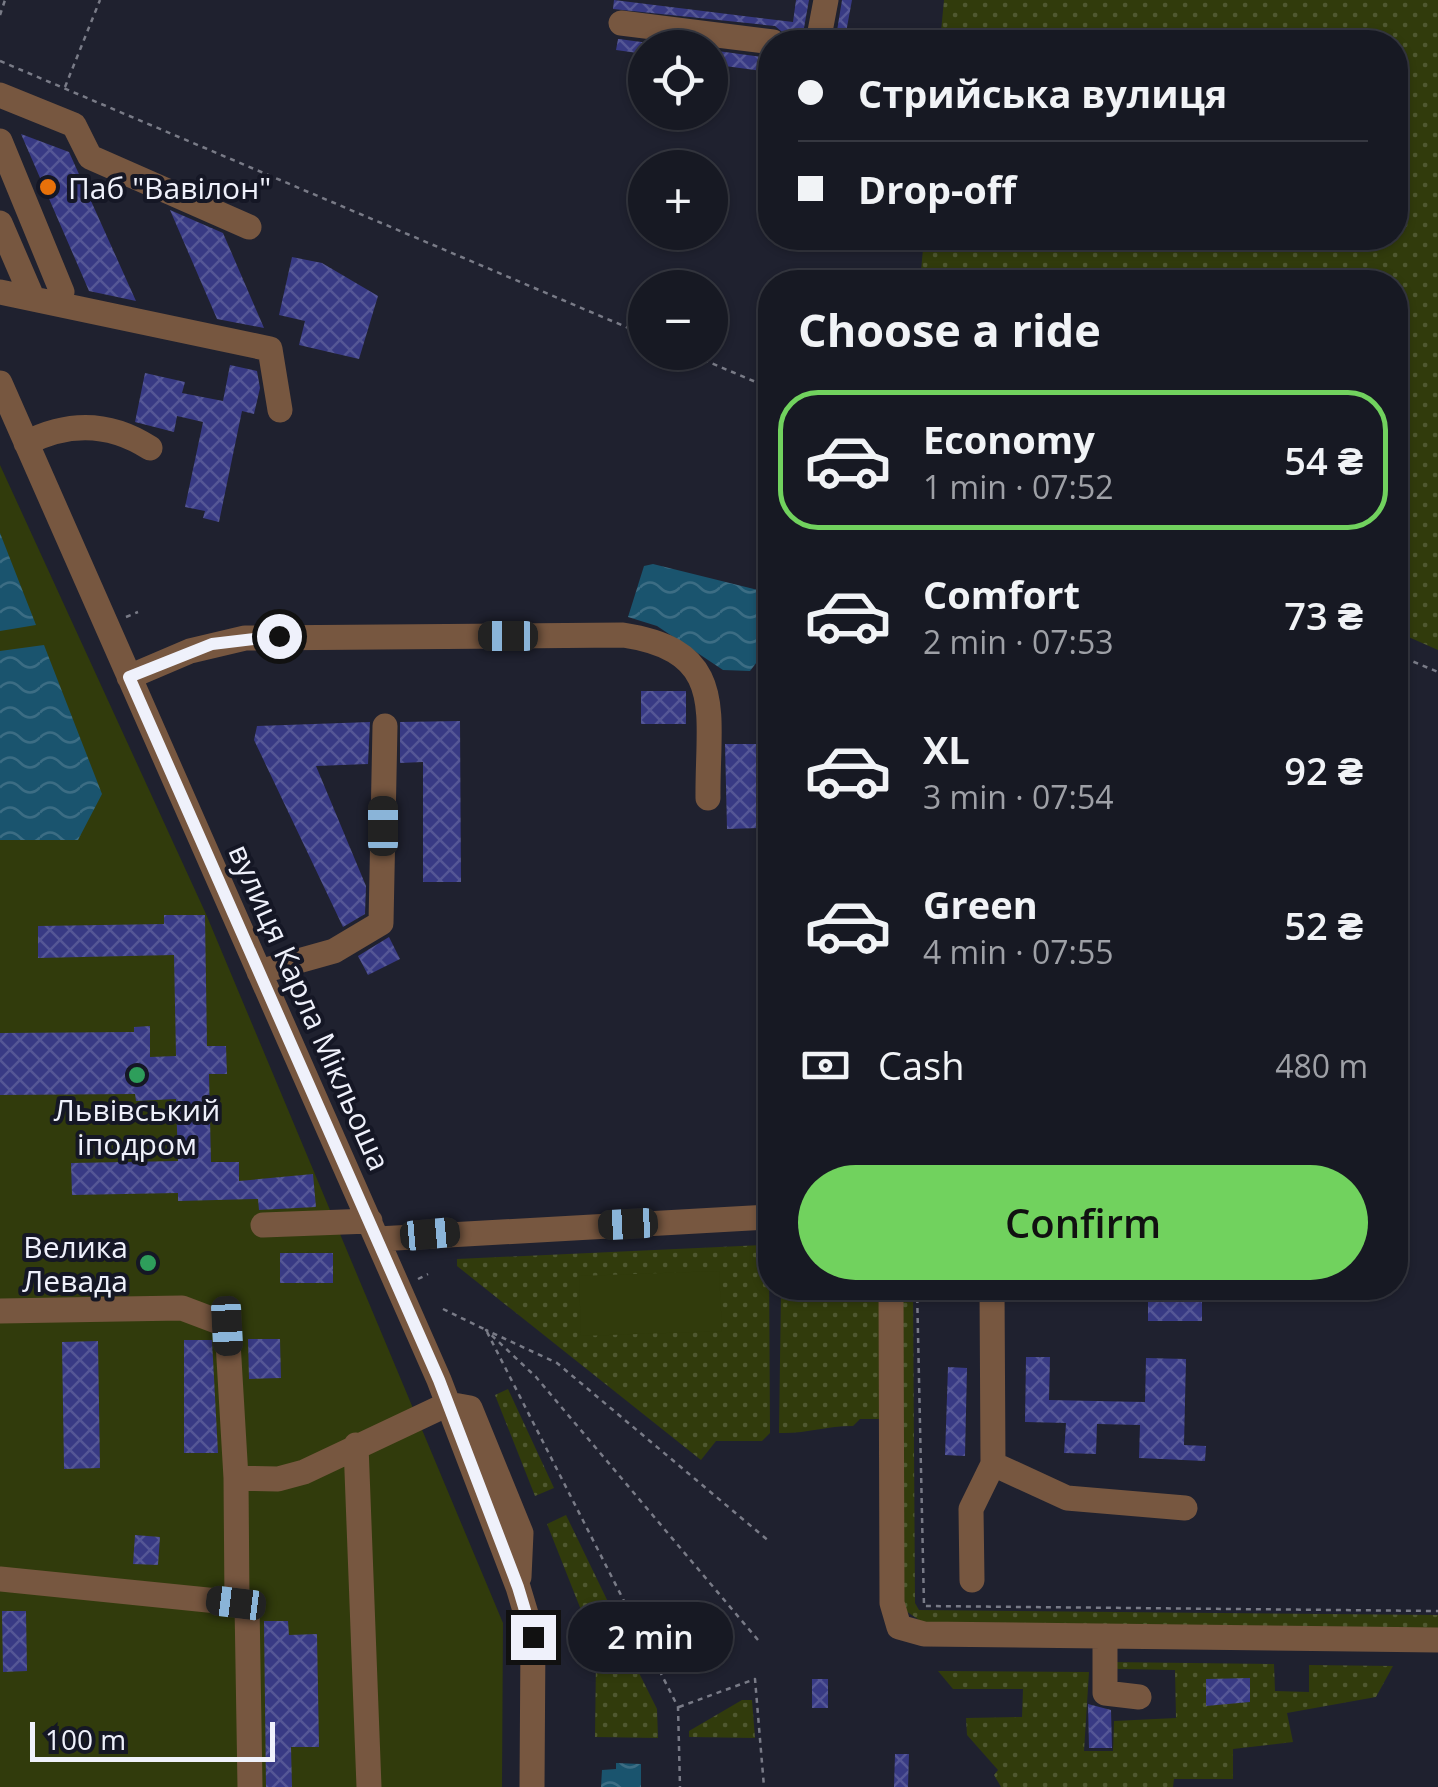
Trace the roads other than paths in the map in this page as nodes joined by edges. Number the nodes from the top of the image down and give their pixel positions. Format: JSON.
{"nodes":[{"id":1,"x":826,"y":0,"type":"edge"},
{"id":2,"x":621,"y":23,"type":"dead end"},
{"id":3,"x":820,"y":30,"type":"edge"},
{"id":4,"x":758,"y":40,"type":"edge"},
{"id":5,"x":0,"y":94,"type":"edge"},
{"id":6,"x":0,"y":141,"type":"edge"},
{"id":7,"x":0,"y":223,"type":"edge"},
{"id":8,"x":249,"y":227,"type":"dead end"},
{"id":9,"x":0,"y":292,"type":"edge"},
{"id":10,"x":62,"y":292,"type":"dead end"},
{"id":11,"x":32,"y":297,"type":"junction"},
{"id":12,"x":0,"y":383,"type":"edge"},
{"id":13,"x":280,"y":410,"type":"dead end"},
{"id":14,"x":26,"y":443,"type":"junction"},
{"id":15,"x":150,"y":448,"type":"dead end"},
{"id":16,"x":129,"y":677,"type":"junction"},
{"id":17,"x":385,"y":726,"type":"dead end"},
{"id":18,"x":708,"y":798,"type":"dead end"},
{"id":19,"x":259,"y":972,"type":"junction"},
{"id":20,"x":758,"y":1217,"type":"edge"},
{"id":21,"x":263,"y":1225,"type":"dead end"},
{"id":22,"x":374,"y":1230,"type":"junction"},
{"id":23,"x":891,"y":1300,"type":"edge"},
{"id":24,"x":992,"y":1300,"type":"edge"},
{"id":25,"x":0,"y":1311,"type":"edge"},
{"id":26,"x":448,"y":1404,"type":"junction"},
{"id":27,"x":356,"y":1444,"type":"junction"},
{"id":28,"x":993,"y":1464,"type":"junction"},
{"id":29,"x":236,"y":1478,"type":"junction"},
{"id":30,"x":1184,"y":1508,"type":"dead end"},
{"id":31,"x":0,"y":1579,"type":"edge"},
{"id":32,"x":972,"y":1580,"type":"dead end"},
{"id":33,"x":236,"y":1603,"type":"junction"},
{"id":34,"x":1106,"y":1637,"type":"junction"},
{"id":35,"x":1438,"y":1640,"type":"edge"},
{"id":36,"x":1139,"y":1697,"type":"dead end"},
{"id":37,"x":250,"y":1787,"type":"edge"},
{"id":38,"x":369,"y":1787,"type":"edge"},
{"id":39,"x":532,"y":1787,"type":"edge"}],
"edges":[{"from":1,"to":3,"type":"street"},
{"from":2,"to":4,"type":"street"},
{"from":5,"to":8,"type":"street"},
{"from":6,"to":10,"type":"street"},
{"from":7,"to":11,"type":"street"},
{"from":9,"to":11,"type":"street"},
{"from":11,"to":13,"type":"street"},
{"from":12,"to":14,"type":"street","name":"вулиця Карла Мікльоша"},
{"from":14,"to":15,"type":"street"},
{"from":14,"to":16,"type":"street","name":"вулиця Карла Мікльоша"},
{"from":16,"to":18,"type":"street"},
{"from":16,"to":19,"type":"street","name":"вулиця Карла Мікльоша"},
{"from":17,"to":19,"type":"street"},
{"from":19,"to":22,"type":"street","name":"вулиця Карла Мікльоша"},
{"from":20,"to":22,"type":"street"},
{"from":21,"to":22,"type":"street"},
{"from":22,"to":26,"type":"street","name":"вулиця Карла Мікльоша"},
{"from":23,"to":34,"type":"street"},
{"from":24,"to":28,"type":"street"},
{"from":25,"to":29,"type":"street"},
{"from":26,"to":27,"type":"street"},
{"from":26,"to":39,"type":"street","name":"вулиця Карла Мікльоша"},
{"from":27,"to":29,"type":"street"},
{"from":27,"to":38,"type":"street"},
{"from":28,"to":30,"type":"street"},
{"from":28,"to":32,"type":"street"},
{"from":29,"to":33,"type":"street"},
{"from":31,"to":33,"type":"street"},
{"from":33,"to":37,"type":"street"},
{"from":34,"to":35,"type":"street"},
{"from":34,"to":36,"type":"street"}]}
